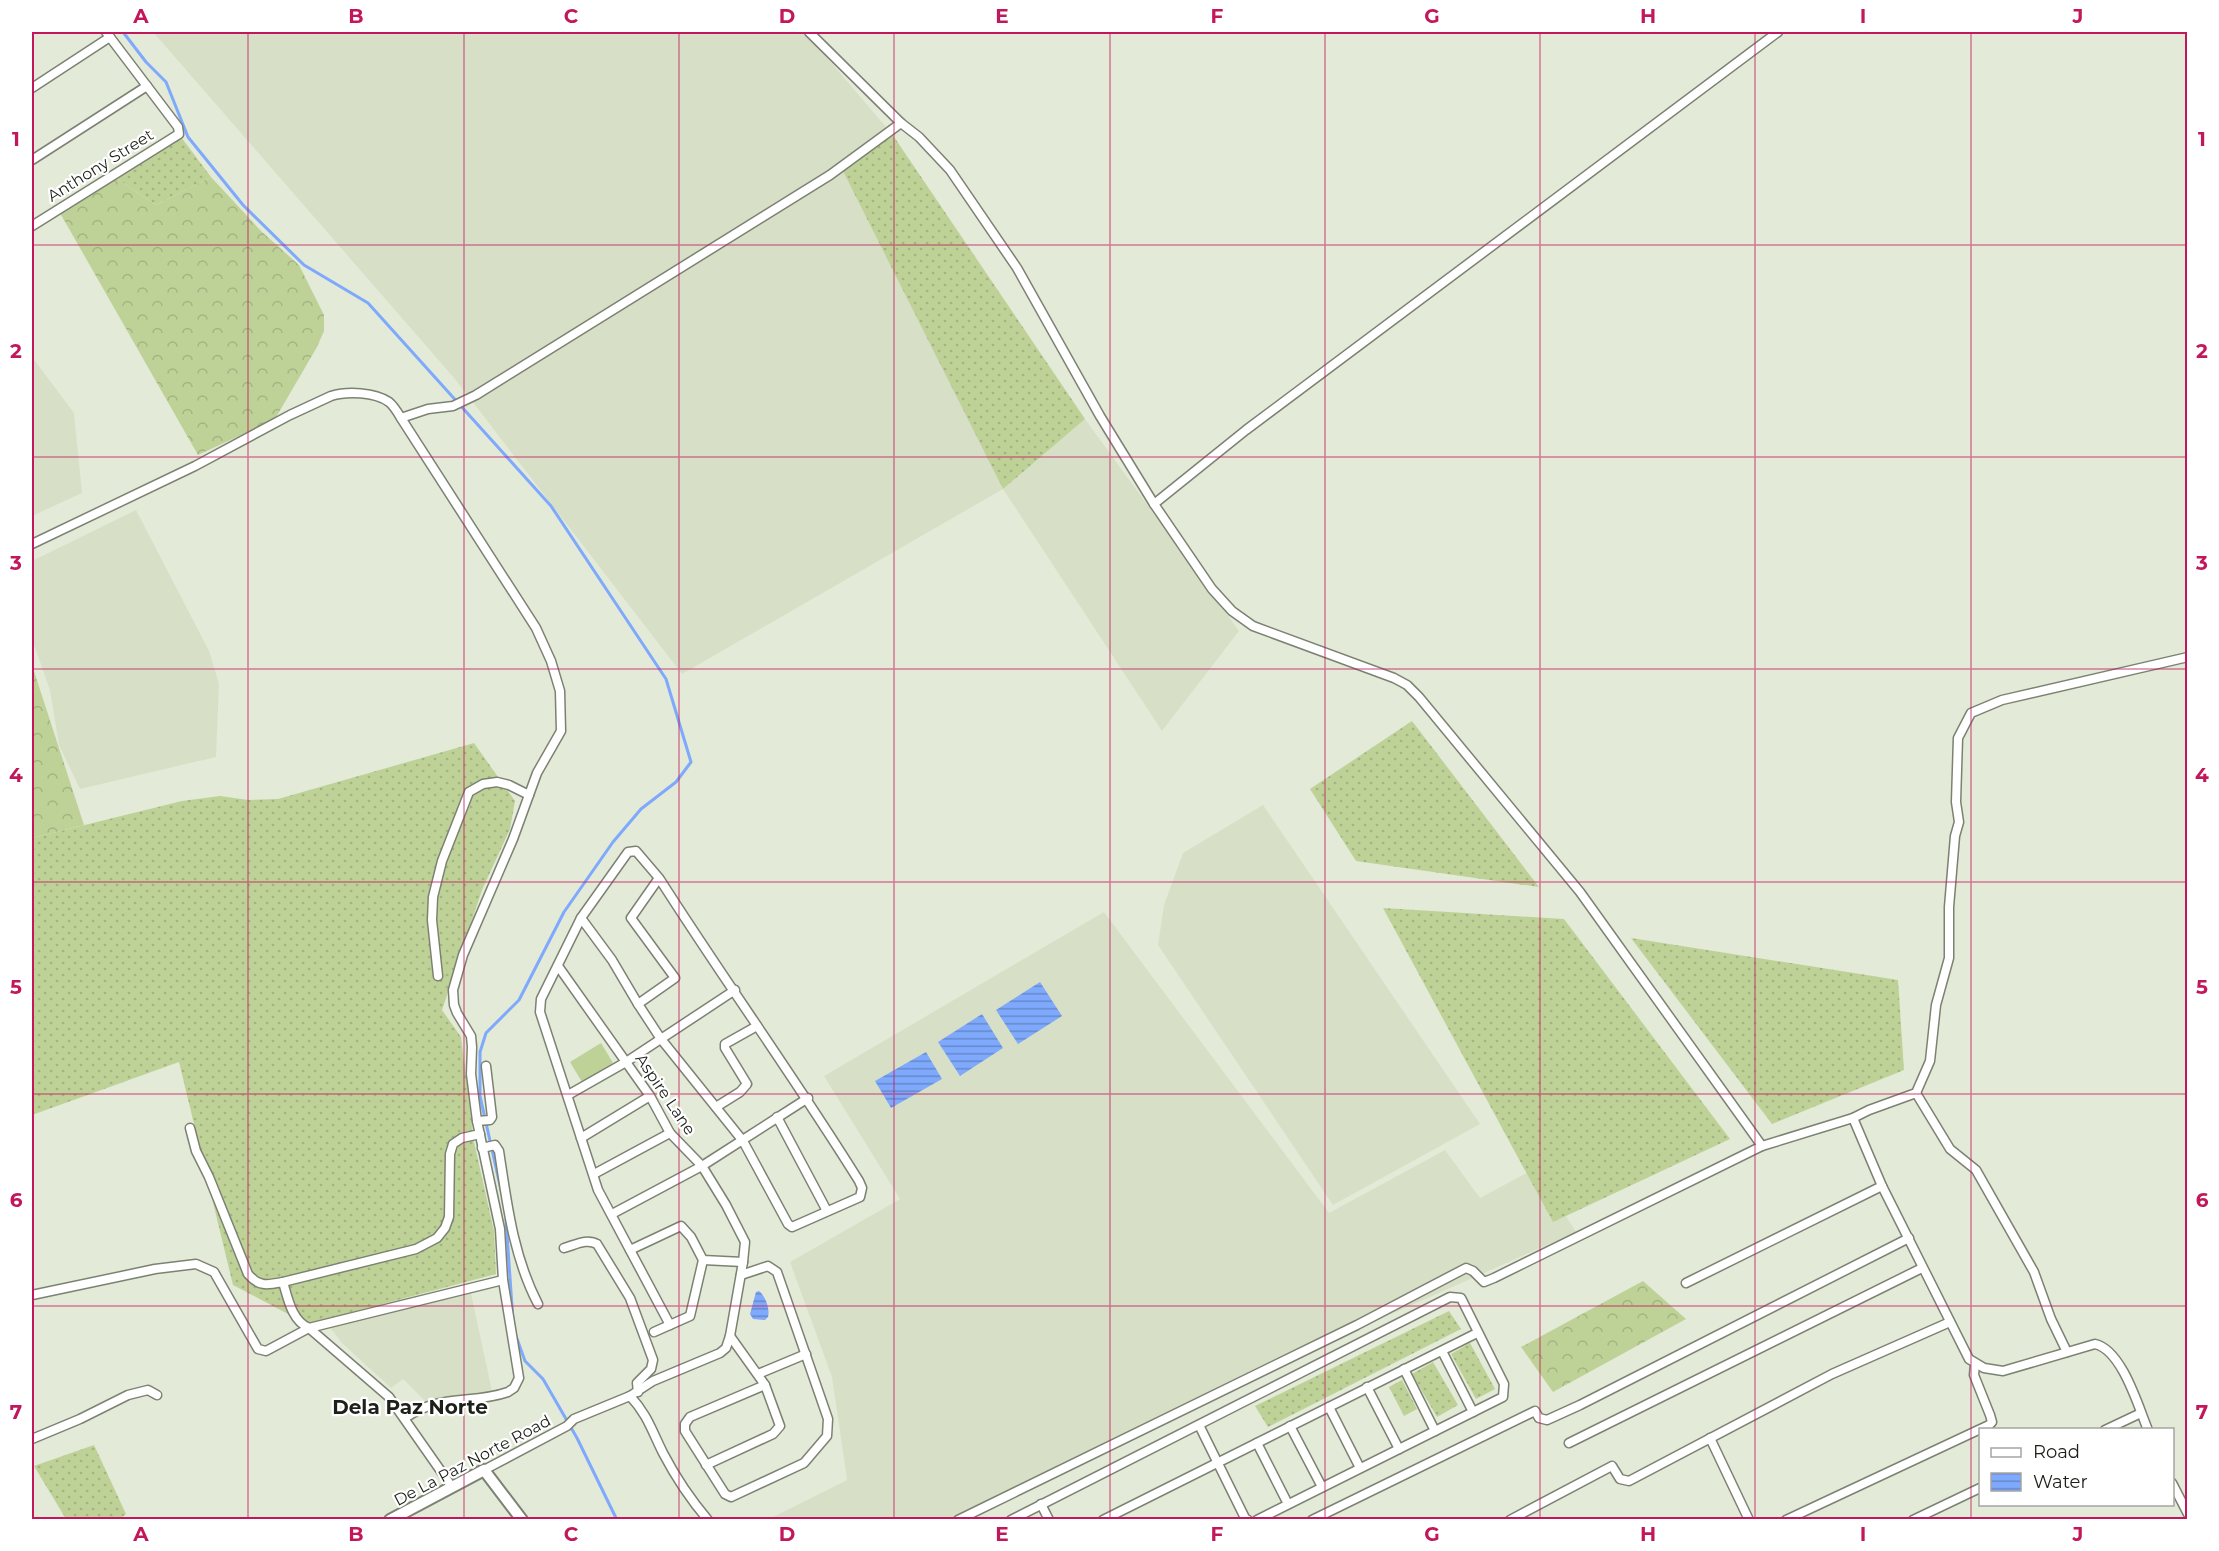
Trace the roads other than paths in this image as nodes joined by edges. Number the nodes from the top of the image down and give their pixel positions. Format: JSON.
{"nodes":[{"id":1,"x":809,"y":32,"type":"edge"},
{"id":2,"x":1778,"y":32,"type":"edge"},
{"id":3,"x":108,"y":34,"type":"edge"},
{"id":4,"x":147,"y":86,"type":"junction"},
{"id":5,"x":32,"y":88,"type":"edge"},
{"id":6,"x":901,"y":123,"type":"junction"},
{"id":7,"x":32,"y":160,"type":"edge"},
{"id":8,"x":32,"y":226,"type":"edge"},
{"id":9,"x":401,"y":418,"type":"junction"},
{"id":10,"x":1154,"y":504,"type":"junction"},
{"id":11,"x":32,"y":544,"type":"edge"},
{"id":12,"x":2187,"y":657,"type":"edge"},
{"id":13,"x":529,"y":795,"type":"junction"},
{"id":14,"x":659,"y":878,"type":"junction"},
{"id":15,"x":581,"y":918,"type":"junction"},
{"id":16,"x":558,"y":966,"type":"junction"},
{"id":17,"x":438,"y":976,"type":"dead end"},
{"id":18,"x":735,"y":990,"type":"junction"},
{"id":19,"x":638,"y":1004,"type":"junction"},
{"id":20,"x":757,"y":1026,"type":"junction"},
{"id":21,"x":661,"y":1039,"type":"junction"},
{"id":22,"x":626,"y":1062,"type":"junction"},
{"id":23,"x":486,"y":1066,"type":"dead end"},
{"id":24,"x":481,"y":1086,"type":"junction"},
{"id":25,"x":1916,"y":1093,"type":"junction"},
{"id":26,"x":568,"y":1095,"type":"junction"},
{"id":27,"x":650,"y":1096,"type":"junction"},
{"id":28,"x":808,"y":1098,"type":"junction"},
{"id":29,"x":717,"y":1107,"type":"junction"},
{"id":30,"x":777,"y":1118,"type":"junction"},
{"id":31,"x":1853,"y":1118,"type":"junction"},
{"id":32,"x":482,"y":1121,"type":"junction"},
{"id":33,"x":190,"y":1128,"type":"dead end"},
{"id":34,"x":670,"y":1133,"type":"junction"},
{"id":35,"x":480,"y":1134,"type":"junction"},
{"id":36,"x":580,"y":1138,"type":"junction"},
{"id":37,"x":743,"y":1141,"type":"junction"},
{"id":38,"x":488,"y":1146,"type":"junction"},
{"id":39,"x":1762,"y":1146,"type":"junction"},
{"id":40,"x":702,"y":1166,"type":"junction"},
{"id":41,"x":594,"y":1174,"type":"junction"},
{"id":42,"x":1882,"y":1186,"type":"junction"},
{"id":43,"x":827,"y":1211,"type":"junction"},
{"id":44,"x":612,"y":1214,"type":"junction"},
{"id":45,"x":1909,"y":1238,"type":"junction"},
{"id":46,"x":564,"y":1248,"type":"dead end"},
{"id":47,"x":630,"y":1250,"type":"junction"},
{"id":48,"x":703,"y":1260,"type":"junction"},
{"id":49,"x":743,"y":1262,"type":"junction"},
{"id":50,"x":1922,"y":1268,"type":"junction"},
{"id":51,"x":741,"y":1275,"type":"junction"},
{"id":52,"x":503,"y":1280,"type":"junction"},
{"id":53,"x":283,"y":1282,"type":"junction"},
{"id":54,"x":1686,"y":1283,"type":"dead end"},
{"id":55,"x":32,"y":1295,"type":"edge"},
{"id":56,"x":538,"y":1304,"type":"dead end"},
{"id":57,"x":1950,"y":1322,"type":"junction"},
{"id":58,"x":670,"y":1325,"type":"junction"},
{"id":59,"x":309,"y":1328,"type":"junction"},
{"id":60,"x":654,"y":1332,"type":"dead end"},
{"id":61,"x":1477,"y":1333,"type":"junction"},
{"id":62,"x":730,"y":1336,"type":"junction"},
{"id":63,"x":1442,"y":1351,"type":"junction"},
{"id":64,"x":2067,"y":1352,"type":"junction"},
{"id":65,"x":806,"y":1354,"type":"junction"},
{"id":66,"x":1975,"y":1364,"type":"junction"},
{"id":67,"x":1404,"y":1369,"type":"junction"},
{"id":68,"x":758,"y":1374,"type":"junction"},
{"id":69,"x":765,"y":1385,"type":"junction"},
{"id":70,"x":1367,"y":1387,"type":"junction"},
{"id":71,"x":634,"y":1394,"type":"junction"},
{"id":72,"x":157,"y":1395,"type":"dead end"},
{"id":73,"x":1329,"y":1407,"type":"junction"},
{"id":74,"x":1473,"y":1412,"type":"junction"},
{"id":75,"x":2141,"y":1413,"type":"junction"},
{"id":76,"x":405,"y":1418,"type":"junction"},
{"id":77,"x":1199,"y":1425,"type":"junction"},
{"id":78,"x":1290,"y":1426,"type":"junction"},
{"id":79,"x":1983,"y":1428,"type":"edge"},
{"id":80,"x":2109,"y":1428,"type":"edge"},
{"id":81,"x":2147,"y":1428,"type":"edge"},
{"id":82,"x":1979,"y":1430,"type":"edge"},
{"id":83,"x":1435,"y":1431,"type":"junction"},
{"id":84,"x":1710,"y":1438,"type":"junction"},
{"id":85,"x":32,"y":1439,"type":"edge"},
{"id":86,"x":1257,"y":1443,"type":"junction"},
{"id":87,"x":1569,"y":1443,"type":"dead end"},
{"id":88,"x":1399,"y":1449,"type":"junction"},
{"id":89,"x":1218,"y":1462,"type":"junction"},
{"id":90,"x":706,"y":1465,"type":"junction"},
{"id":91,"x":1360,"y":1468,"type":"junction"},
{"id":92,"x":484,"y":1470,"type":"junction"},
{"id":93,"x":452,"y":1487,"type":"junction"},
{"id":94,"x":1322,"y":1487,"type":"junction"},
{"id":95,"x":2174,"y":1487,"type":"edge"},
{"id":96,"x":1979,"y":1488,"type":"edge"},
{"id":97,"x":1041,"y":1504,"type":"junction"},
{"id":98,"x":1288,"y":1504,"type":"junction"},
{"id":99,"x":2187,"y":1514,"type":"edge"},
{"id":100,"x":390,"y":1520,"type":"edge"},
{"id":101,"x":522,"y":1520,"type":"edge"},
{"id":102,"x":708,"y":1520,"type":"edge"},
{"id":103,"x":957,"y":1520,"type":"edge"},
{"id":104,"x":1011,"y":1520,"type":"edge"},
{"id":105,"x":1049,"y":1520,"type":"edge"},
{"id":106,"x":1103,"y":1520,"type":"edge"},
{"id":107,"x":1248,"y":1520,"type":"edge"},
{"id":108,"x":1257,"y":1520,"type":"edge"},
{"id":109,"x":1312,"y":1520,"type":"edge"},
{"id":110,"x":1510,"y":1520,"type":"edge"},
{"id":111,"x":1749,"y":1520,"type":"edge"},
{"id":112,"x":1786,"y":1520,"type":"edge"},
{"id":113,"x":1913,"y":1520,"type":"edge"}],
"edges":[{"from":1,"to":6,"type":"street"},
{"from":2,"to":10,"type":"street"},
{"from":3,"to":4,"type":"street"},
{"from":3,"to":5,"type":"street"},
{"from":4,"to":7,"type":"street"},
{"from":4,"to":8,"type":"street","name":"Anthony Street"},
{"from":6,"to":9,"type":"street"},
{"from":6,"to":10,"type":"street"},
{"from":9,"to":11,"type":"street"},
{"from":9,"to":13,"type":"street"},
{"from":10,"to":39,"type":"street"},
{"from":12,"to":25,"type":"street"},
{"from":13,"to":17,"type":"street"},
{"from":13,"to":24,"type":"street"},
{"from":14,"to":15,"type":"street"},
{"from":14,"to":18,"type":"street"},
{"from":14,"to":19,"type":"street"},
{"from":15,"to":16,"type":"street"},
{"from":15,"to":19,"type":"street"},
{"from":16,"to":22,"type":"street","name":"Aspire Lane"},
{"from":16,"to":26,"type":"street"},
{"from":18,"to":20,"type":"street"},
{"from":18,"to":21,"type":"street"},
{"from":19,"to":21,"type":"street"},
{"from":20,"to":28,"type":"street"},
{"from":20,"to":29,"type":"street"},
{"from":21,"to":22,"type":"street"},
{"from":21,"to":29,"type":"street"},
{"from":22,"to":26,"type":"street"},
{"from":22,"to":27,"type":"street","name":"Aspire Lane"},
{"from":23,"to":24,"type":"street"},
{"from":24,"to":32,"type":"street"},
{"from":24,"to":32,"type":"street"},
{"from":25,"to":31,"type":"street"},
{"from":25,"to":64,"type":"street"},
{"from":26,"to":36,"type":"street"},
{"from":27,"to":34,"type":"street","name":"Aspire Lane"},
{"from":27,"to":36,"type":"street"},
{"from":28,"to":30,"type":"street"},
{"from":28,"to":43,"type":"street"},
{"from":29,"to":37,"type":"street"},
{"from":30,"to":37,"type":"street"},
{"from":30,"to":43,"type":"street"},
{"from":31,"to":39,"type":"street"},
{"from":31,"to":42,"type":"street"},
{"from":32,"to":35,"type":"street"},
{"from":33,"to":53,"type":"street"},
{"from":34,"to":40,"type":"street","name":"Aspire Lane"},
{"from":34,"to":41,"type":"street"},
{"from":35,"to":38,"type":"street"},
{"from":35,"to":53,"type":"street"},
{"from":36,"to":41,"type":"street"},
{"from":37,"to":40,"type":"street"},
{"from":37,"to":43,"type":"street"},
{"from":38,"to":52,"type":"street"},
{"from":38,"to":56,"type":"street"},
{"from":39,"to":103,"type":"street"},
{"from":40,"to":44,"type":"street"},
{"from":40,"to":49,"type":"street","name":"Aspire Lane"},
{"from":41,"to":44,"type":"street"},
{"from":42,"to":45,"type":"street"},
{"from":42,"to":54,"type":"street"},
{"from":44,"to":47,"type":"street"},
{"from":45,"to":50,"type":"street"},
{"from":45,"to":109,"type":"street"},
{"from":46,"to":71,"type":"street"},
{"from":47,"to":48,"type":"street"},
{"from":47,"to":58,"type":"street"},
{"from":48,"to":49,"type":"street"},
{"from":48,"to":58,"type":"street"},
{"from":49,"to":51,"type":"street","name":"Aspire Lane"},
{"from":50,"to":57,"type":"street"},
{"from":50,"to":87,"type":"street"},
{"from":51,"to":62,"type":"street","name":"Aspire Lane"},
{"from":51,"to":65,"type":"street"},
{"from":52,"to":59,"type":"street"},
{"from":52,"to":76,"type":"street"},
{"from":53,"to":59,"type":"street"},
{"from":55,"to":59,"type":"street"},
{"from":57,"to":66,"type":"street"},
{"from":57,"to":84,"type":"street"},
{"from":58,"to":60,"type":"street"},
{"from":59,"to":76,"type":"street"},
{"from":61,"to":63,"type":"street"},
{"from":61,"to":74,"type":"street"},
{"from":61,"to":77,"type":"street"},
{"from":62,"to":68,"type":"street"},
{"from":62,"to":71,"type":"street"},
{"from":63,"to":67,"type":"street"},
{"from":63,"to":74,"type":"street"},
{"from":64,"to":66,"type":"street"},
{"from":64,"to":75,"type":"street"},
{"from":65,"to":68,"type":"street"},
{"from":65,"to":90,"type":"street"},
{"from":66,"to":79,"type":"street"},
{"from":67,"to":70,"type":"street"},
{"from":67,"to":83,"type":"street"},
{"from":68,"to":69,"type":"street"},
{"from":69,"to":90,"type":"street"},
{"from":69,"to":90,"type":"street"},
{"from":70,"to":73,"type":"street"},
{"from":70,"to":88,"type":"street"},
{"from":71,"to":92,"type":"street","name":"De La Paz Norte Road"},
{"from":71,"to":102,"type":"street"},
{"from":72,"to":85,"type":"street"},
{"from":73,"to":78,"type":"street"},
{"from":73,"to":91,"type":"street"},
{"from":74,"to":83,"type":"street"},
{"from":75,"to":80,"type":"street"},
{"from":75,"to":81,"type":"street"},
{"from":76,"to":93,"type":"street"},
{"from":77,"to":89,"type":"street"},
{"from":77,"to":97,"type":"street"},
{"from":78,"to":86,"type":"street"},
{"from":78,"to":94,"type":"street"},
{"from":82,"to":112,"type":"street"},
{"from":83,"to":88,"type":"street"},
{"from":84,"to":110,"type":"street"},
{"from":84,"to":111,"type":"street"},
{"from":86,"to":89,"type":"street"},
{"from":86,"to":98,"type":"street"},
{"from":88,"to":91,"type":"street"},
{"from":89,"to":106,"type":"street"},
{"from":89,"to":107,"type":"street"},
{"from":91,"to":94,"type":"street"},
{"from":92,"to":93,"type":"street","name":"De La Paz Norte Road"},
{"from":92,"to":101,"type":"street"},
{"from":93,"to":100,"type":"street","name":"De La Paz Norte Road"},
{"from":94,"to":98,"type":"street"},
{"from":95,"to":99,"type":"street"},
{"from":96,"to":113,"type":"street"},
{"from":97,"to":104,"type":"street"},
{"from":97,"to":105,"type":"street"},
{"from":98,"to":108,"type":"street"}]}
